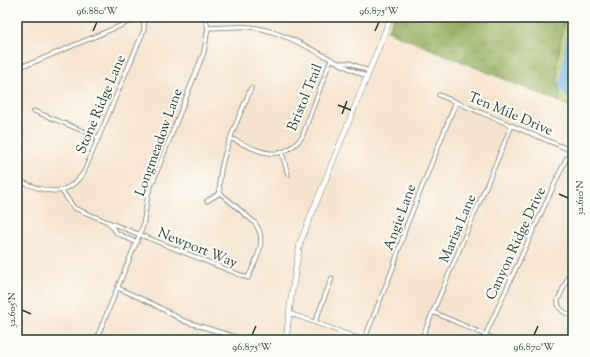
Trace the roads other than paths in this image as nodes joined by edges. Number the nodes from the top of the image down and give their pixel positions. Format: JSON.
{"nodes":[{"id":1,"x":19,"y":17,"type":"edge"},
{"id":2,"x":141,"y":17,"type":"edge"},
{"id":3,"x":144,"y":17,"type":"edge"},
{"id":4,"x":206,"y":17,"type":"edge"},
{"id":5,"x":391,"y":17,"type":"edge"},
{"id":6,"x":17,"y":22,"type":"edge"},
{"id":7,"x":208,"y":28,"type":"junction"},
{"id":8,"x":331,"y":60,"type":"junction"},
{"id":9,"x":17,"y":67,"type":"edge"},
{"id":10,"x":367,"y":73,"type":"junction"},
{"id":11,"x":251,"y":88,"type":"dead end"},
{"id":12,"x":439,"y":95,"type":"dead end"},
{"id":13,"x":456,"y":102,"type":"junction"},
{"id":14,"x":34,"y":111,"type":"dead end"},
{"id":15,"x":512,"y":125,"type":"junction"},
{"id":16,"x":98,"y":137,"type":"junction"},
{"id":17,"x":232,"y":139,"type":"junction"},
{"id":18,"x":282,"y":153,"type":"junction"},
{"id":19,"x":571,"y":155,"type":"edge"},
{"id":20,"x":288,"y":175,"type":"dead end"},
{"id":21,"x":17,"y":180,"type":"edge"},
{"id":22,"x":62,"y":191,"type":"junction"},
{"id":23,"x":220,"y":194,"type":"junction"},
{"id":24,"x":207,"y":201,"type":"dead end"},
{"id":25,"x":108,"y":222,"type":"junction"},
{"id":26,"x":121,"y":226,"type":"junction"},
{"id":27,"x":117,"y":233,"type":"junction"},
{"id":28,"x":140,"y":235,"type":"junction"},
{"id":29,"x":137,"y":243,"type":"junction"},
{"id":30,"x":573,"y":266,"type":"edge"},
{"id":31,"x":332,"y":278,"type":"dead end"},
{"id":32,"x":118,"y":288,"type":"junction"},
{"id":33,"x":433,"y":312,"type":"junction"},
{"id":34,"x":289,"y":313,"type":"junction"},
{"id":35,"x":573,"y":317,"type":"edge"},
{"id":36,"x":315,"y":322,"type":"junction"},
{"id":37,"x":486,"y":335,"type":"junction"},
{"id":38,"x":96,"y":340,"type":"edge"},
{"id":39,"x":245,"y":340,"type":"edge"},
{"id":40,"x":286,"y":340,"type":"edge"},
{"id":41,"x":363,"y":340,"type":"edge"},
{"id":42,"x":421,"y":340,"type":"edge"},
{"id":43,"x":484,"y":340,"type":"edge"},
{"id":44,"x":497,"y":340,"type":"edge"}],
"edges":[{"from":1,"to":6,"type":"street"},
{"from":2,"to":9,"type":"street"},
{"from":3,"to":16,"type":"street","name":"Stone Ridge Lane"},
{"from":4,"to":7,"type":"street","name":"Longmeadow Lane"},
{"from":5,"to":10,"type":"main road"},
{"from":7,"to":8,"type":"street"},
{"from":7,"to":28,"type":"street","name":"Longmeadow Lane"},
{"from":8,"to":10,"type":"street"},
{"from":8,"to":18,"type":"street","name":"Bristol Trail"},
{"from":10,"to":34,"type":"main road"},
{"from":11,"to":17,"type":"street"},
{"from":12,"to":13,"type":"street","name":"Ten Mile Drive"},
{"from":13,"to":15,"type":"street","name":"Ten Mile Drive"},
{"from":13,"to":41,"type":"street","name":"Angie Lane"},
{"from":14,"to":16,"type":"street"},
{"from":15,"to":19,"type":"street","name":"Ten Mile Drive"},
{"from":15,"to":33,"type":"street","name":"Marisa Lane"},
{"from":16,"to":22,"type":"street","name":"Stone Ridge Lane"},
{"from":17,"to":18,"type":"street"},
{"from":17,"to":23,"type":"street"},
{"from":18,"to":20,"type":"street"},
{"from":19,"to":37,"type":"street","name":"Canyon Ridge Drive"},
{"from":21,"to":22,"type":"street"},
{"from":22,"to":25,"type":"street","name":"Newport Way"},
{"from":23,"to":24,"type":"street"},
{"from":23,"to":28,"type":"street","name":"Newport Way"},
{"from":25,"to":26,"type":"street","name":"Newport Way"},
{"from":25,"to":27,"type":"street"},
{"from":26,"to":27,"type":"street"},
{"from":26,"to":28,"type":"street","name":"Newport Way"},
{"from":27,"to":29,"type":"street"},
{"from":28,"to":29,"type":"street","name":"Longmeadow Lane"},
{"from":29,"to":32,"type":"street","name":"Longmeadow Lane"},
{"from":30,"to":35,"type":"street"},
{"from":31,"to":36,"type":"street"},
{"from":32,"to":38,"type":"street","name":"Longmeadow Lane"},
{"from":32,"to":39,"type":"street"},
{"from":33,"to":37,"type":"street"},
{"from":33,"to":42,"type":"street","name":"Marisa Lane"},
{"from":34,"to":36,"type":"street"},
{"from":34,"to":40,"type":"main road"},
{"from":36,"to":41,"type":"street"},
{"from":37,"to":43,"type":"street","name":"Canyon Ridge Drive"},
{"from":37,"to":44,"type":"street"}]}
